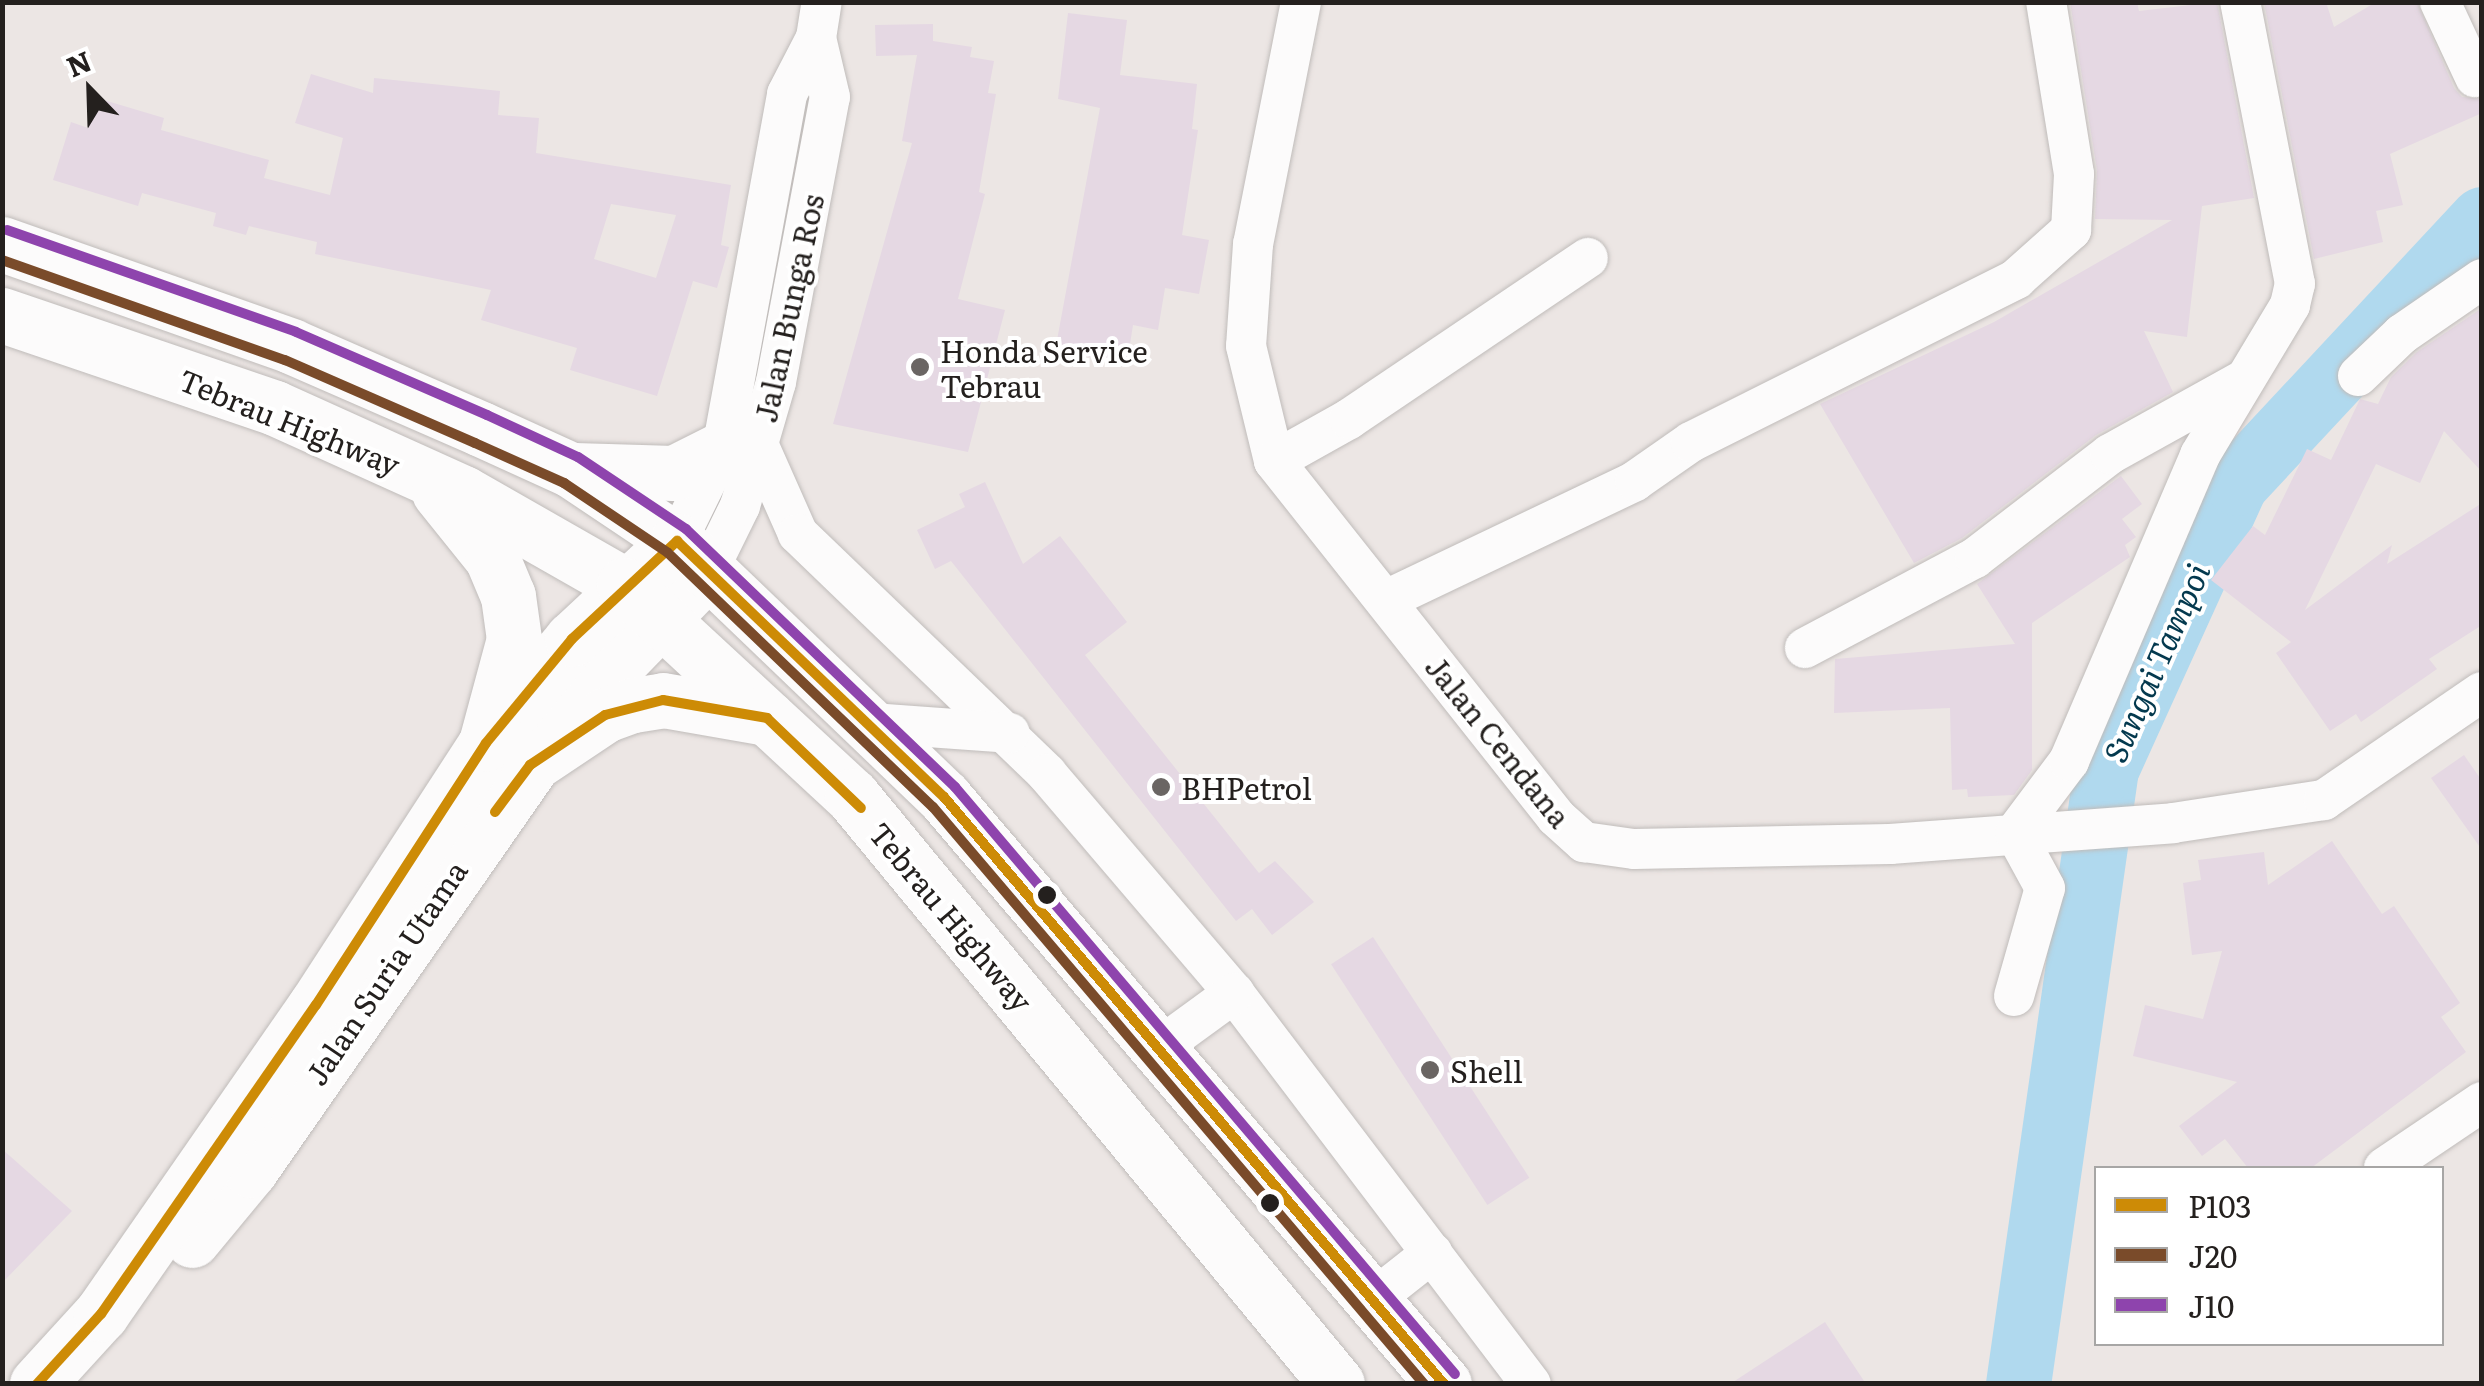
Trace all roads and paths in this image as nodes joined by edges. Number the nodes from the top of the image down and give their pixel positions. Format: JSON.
{"nodes":[{"id":1,"x":1301,"y":2,"type":"edge"},
{"id":2,"x":2046,"y":2,"type":"edge"},
{"id":3,"x":2240,"y":2,"type":"edge"},
{"id":4,"x":2440,"y":2,"type":"edge"},
{"id":5,"x":819,"y":20,"type":"edge"},
{"id":6,"x":2475,"y":77,"type":"dead end"},
{"id":7,"x":2,"y":244,"type":"edge"},
{"id":8,"x":1588,"y":258,"type":"dead end"},
{"id":9,"x":2482,"y":279,"type":"edge"},
{"id":10,"x":2,"y":315,"type":"edge"},
{"id":11,"x":2358,"y":376,"type":"dead end"},
{"id":12,"x":2243,"y":380,"type":"junction"},
{"id":13,"x":740,"y":448,"type":"junction"},
{"id":14,"x":1274,"y":461,"type":"junction"},
{"id":15,"x":571,"y":470,"type":"junction"},
{"id":16,"x":424,"y":476,"type":"junction"},
{"id":17,"x":692,"y":556,"type":"junction"},
{"id":18,"x":1386,"y":600,"type":"junction"},
{"id":19,"x":642,"y":602,"type":"junction"},
{"id":20,"x":1805,"y":648,"type":"dead end"},
{"id":21,"x":2482,"y":692,"type":"edge"},
{"id":22,"x":767,"y":718,"type":"junction"},
{"id":23,"x":870,"y":723,"type":"junction"},
{"id":24,"x":1010,"y":732,"type":"junction"},
{"id":25,"x":508,"y":754,"type":"junction"},
{"id":26,"x":2026,"y":833,"type":"junction"},
{"id":27,"x":1234,"y":994,"type":"junction"},
{"id":28,"x":2014,"y":996,"type":"dead end"},
{"id":29,"x":1160,"y":1047,"type":"junction"},
{"id":30,"x":2482,"y":1102,"type":"edge"},
{"id":31,"x":2387,"y":1166,"type":"edge"},
{"id":32,"x":1432,"y":1253,"type":"junction"},
{"id":33,"x":1376,"y":1298,"type":"junction"},
{"id":34,"x":37,"y":1384,"type":"edge"},
{"id":35,"x":76,"y":1384,"type":"edge"},
{"id":36,"x":1337,"y":1384,"type":"edge"},
{"id":37,"x":1444,"y":1384,"type":"edge"},
{"id":38,"x":1531,"y":1384,"type":"edge"}],
"edges":[{"from":1,"to":14,"type":"street","name":"Jalan Cendana"},
{"from":2,"to":18,"type":"street"},
{"from":3,"to":12,"type":"street"},
{"from":4,"to":6,"type":"street"},
{"from":5,"to":13,"type":"street","name":"Jalan Bunga Ros"},
{"from":7,"to":15,"type":"main road"},
{"from":8,"to":14,"type":"street"},
{"from":9,"to":11,"type":"street"},
{"from":10,"to":16,"type":"main road","name":"Tebrau Highway"},
{"from":12,"to":20,"type":"street"},
{"from":12,"to":26,"type":"street"},
{"from":13,"to":15,"type":"main road"},
{"from":13,"to":17,"type":"street","name":"Jalan Bunga Ros"},
{"from":13,"to":24,"type":"street"},
{"from":14,"to":18,"type":"street","name":"Jalan Cendana"},
{"from":15,"to":17,"type":"main road"},
{"from":16,"to":19,"type":"main road","name":"Tebrau Highway"},
{"from":16,"to":25,"type":"main road"},
{"from":17,"to":19,"type":"main road","name":"Jalan Suria Utama"},
{"from":17,"to":23,"type":"main road"},
{"from":18,"to":26,"type":"street","name":"Jalan Cendana"},
{"from":19,"to":22,"type":"main road","name":"Tebrau Highway"},
{"from":19,"to":25,"type":"main road","name":"Jalan Suria Utama"},
{"from":21,"to":26,"type":"street","name":"Jalan Cendana"},
{"from":22,"to":25,"type":"main road"},
{"from":22,"to":36,"type":"main road","name":"Tebrau Highway"},
{"from":23,"to":24,"type":"street"},
{"from":23,"to":29,"type":"main road"},
{"from":24,"to":27,"type":"street"},
{"from":25,"to":34,"type":"main road","name":"Jalan Suria Utama"},
{"from":25,"to":35,"type":"main road","name":"Jalan Suria Utama"},
{"from":26,"to":28,"type":"street"},
{"from":27,"to":29,"type":"street"},
{"from":27,"to":32,"type":"street"},
{"from":29,"to":33,"type":"main road"},
{"from":30,"to":31,"type":"street"},
{"from":32,"to":33,"type":"street"},
{"from":32,"to":38,"type":"street"},
{"from":33,"to":37,"type":"main road"}]}
